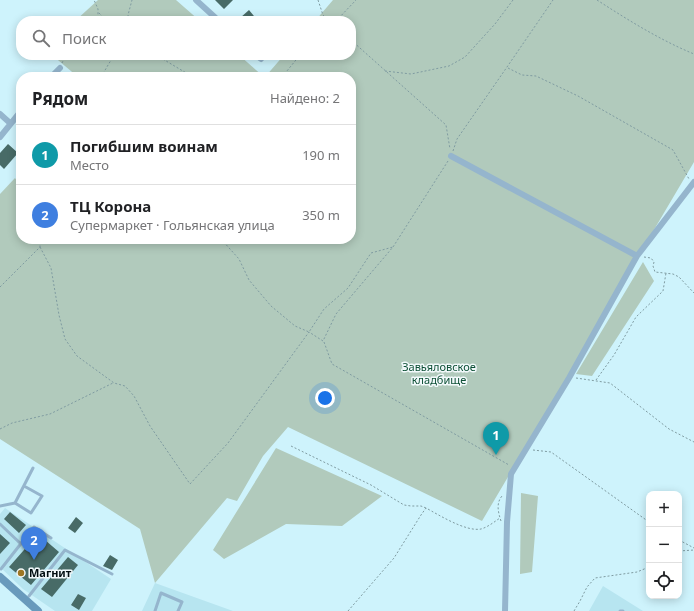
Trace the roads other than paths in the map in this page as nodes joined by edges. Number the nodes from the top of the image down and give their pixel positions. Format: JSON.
{"nodes":[{"id":1,"x":196,"y":0,"type":"edge"},
{"id":2,"x":214,"y":16,"type":"edge"},
{"id":3,"x":60,"y":68,"type":"road end"},
{"id":4,"x":56,"y":72,"type":"edge"},
{"id":5,"x":0,"y":114,"type":"edge"},
{"id":6,"x":16,"y":116,"type":"edge"},
{"id":7,"x":10,"y":123,"type":"junction"},
{"id":8,"x":0,"y":137,"type":"edge"},
{"id":9,"x":451,"y":156,"type":"road end"},
{"id":10,"x":693,"y":183,"type":"edge"},
{"id":11,"x":637,"y":256,"type":"junction"},
{"id":12,"x":33,"y":468,"type":"dead end"},
{"id":13,"x":24,"y":486,"type":"junction"},
{"id":14,"x":15,"y":503,"type":"junction"},
{"id":15,"x":0,"y":506,"type":"edge"},
{"id":16,"x":0,"y":524,"type":"edge"},
{"id":17,"x":51,"y":538,"type":"dead end"},
{"id":18,"x":21,"y":544,"type":"junction"},
{"id":19,"x":1,"y":573,"type":"edge"},
{"id":20,"x":112,"y":574,"type":"dead end"},
{"id":21,"x":30,"y":596,"type":"dead end"},
{"id":22,"x":38,"y":611,"type":"edge"},
{"id":23,"x":156,"y":611,"type":"edge"},
{"id":24,"x":178,"y":611,"type":"edge"},
{"id":25,"x":505,"y":611,"type":"edge"},
{"id":26,"x":620,"y":611,"type":"edge"},
{"id":27,"x":623,"y":611,"type":"edge"}],
"edges":[{"from":1,"to":2,"type":"street"},
{"from":3,"to":4,"type":"street"},
{"from":5,"to":7,"type":"street"},
{"from":6,"to":7,"type":"street"},
{"from":7,"to":8,"type":"street"},
{"from":9,"to":11,"type":"street"},
{"from":10,"to":11,"type":"street"},
{"from":11,"to":25,"type":"street"},
{"from":12,"to":13,"type":"lane"},
{"from":13,"to":14,"type":"lane"},
{"from":13,"to":14,"type":"lane"},
{"from":14,"to":15,"type":"lane"},
{"from":16,"to":18,"type":"lane"},
{"from":17,"to":18,"type":"lane"},
{"from":18,"to":19,"type":"lane"},
{"from":19,"to":22,"type":"main road"},
{"from":20,"to":21,"type":"lane"},
{"from":23,"to":24,"type":"lane"},
{"from":26,"to":27,"type":"lane"}]}
